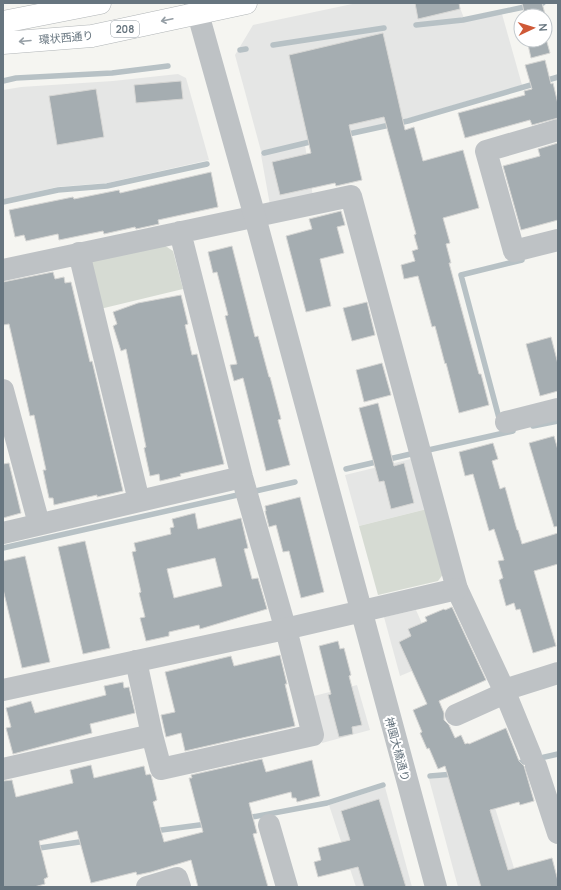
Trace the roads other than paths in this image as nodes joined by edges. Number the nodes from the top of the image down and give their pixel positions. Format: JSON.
{"nodes":[{"id":1,"x":100,"y":3,"type":"edge"},
{"id":2,"x":246,"y":3,"type":"edge"},
{"id":3,"x":196,"y":8,"type":"edge"},
{"id":4,"x":3,"y":22,"type":"edge"},
{"id":5,"x":3,"y":43,"type":"edge"},
{"id":6,"x":558,"y":130,"type":"edge"},
{"id":7,"x":255,"y":217,"type":"junction"},
{"id":8,"x":180,"y":232,"type":"junction"},
{"id":9,"x":558,"y":240,"type":"edge"},
{"id":10,"x":79,"y":253,"type":"junction"},
{"id":11,"x":3,"y":270,"type":"edge"},
{"id":12,"x":3,"y":390,"type":"edge"},
{"id":13,"x":558,"y":409,"type":"edge"},
{"id":14,"x":506,"y":422,"type":"dead end"},
{"id":15,"x":244,"y":487,"type":"junction"},
{"id":16,"x":139,"y":501,"type":"junction"},
{"id":17,"x":38,"y":524,"type":"junction"},
{"id":18,"x":3,"y":533,"type":"edge"},
{"id":19,"x":458,"y":589,"type":"junction"},
{"id":20,"x":360,"y":611,"type":"junction"},
{"id":21,"x":285,"y":629,"type":"junction"},
{"id":22,"x":136,"y":661,"type":"junction"},
{"id":23,"x":558,"y":672,"type":"edge"},
{"id":24,"x":3,"y":690,"type":"edge"},
{"id":25,"x":504,"y":690,"type":"junction"},
{"id":26,"x":456,"y":715,"type":"dead end"},
{"id":27,"x":152,"y":735,"type":"junction"},
{"id":28,"x":3,"y":769,"type":"edge"},
{"id":29,"x":269,"y":825,"type":"dead end"},
{"id":30,"x":558,"y":833,"type":"edge"},
{"id":31,"x":147,"y":887,"type":"edge"},
{"id":32,"x":180,"y":887,"type":"edge"},
{"id":33,"x":287,"y":887,"type":"edge"},
{"id":34,"x":436,"y":887,"type":"edge"}],
"edges":[{"from":1,"to":4,"type":"highway"},
{"from":2,"to":3,"type":"highway","name":"環状西通り","number":"208"},
{"from":3,"to":5,"type":"highway","name":"環状西通り","number":"208","one_way":true},
{"from":3,"to":7,"type":"street","name":"神園大橋通り"},
{"from":6,"to":9,"type":"street"},
{"from":7,"to":8,"type":"street"},
{"from":7,"to":19,"type":"street"},
{"from":7,"to":20,"type":"street","name":"神園大橋通り"},
{"from":8,"to":10,"type":"street"},
{"from":8,"to":15,"type":"street"},
{"from":10,"to":11,"type":"street"},
{"from":10,"to":16,"type":"street"},
{"from":12,"to":17,"type":"street"},
{"from":13,"to":14,"type":"street"},
{"from":15,"to":16,"type":"street"},
{"from":15,"to":21,"type":"street"},
{"from":16,"to":17,"type":"street"},
{"from":17,"to":18,"type":"street"},
{"from":19,"to":20,"type":"street"},
{"from":19,"to":25,"type":"street"},
{"from":20,"to":21,"type":"street"},
{"from":20,"to":34,"type":"street","name":"神園大橋通り"},
{"from":21,"to":22,"type":"street"},
{"from":21,"to":27,"type":"street"},
{"from":22,"to":24,"type":"street"},
{"from":22,"to":27,"type":"street"},
{"from":23,"to":25,"type":"street"},
{"from":25,"to":26,"type":"street"},
{"from":25,"to":30,"type":"street"},
{"from":27,"to":28,"type":"street"},
{"from":29,"to":33,"type":"street"},
{"from":31,"to":32,"type":"street"}]}
